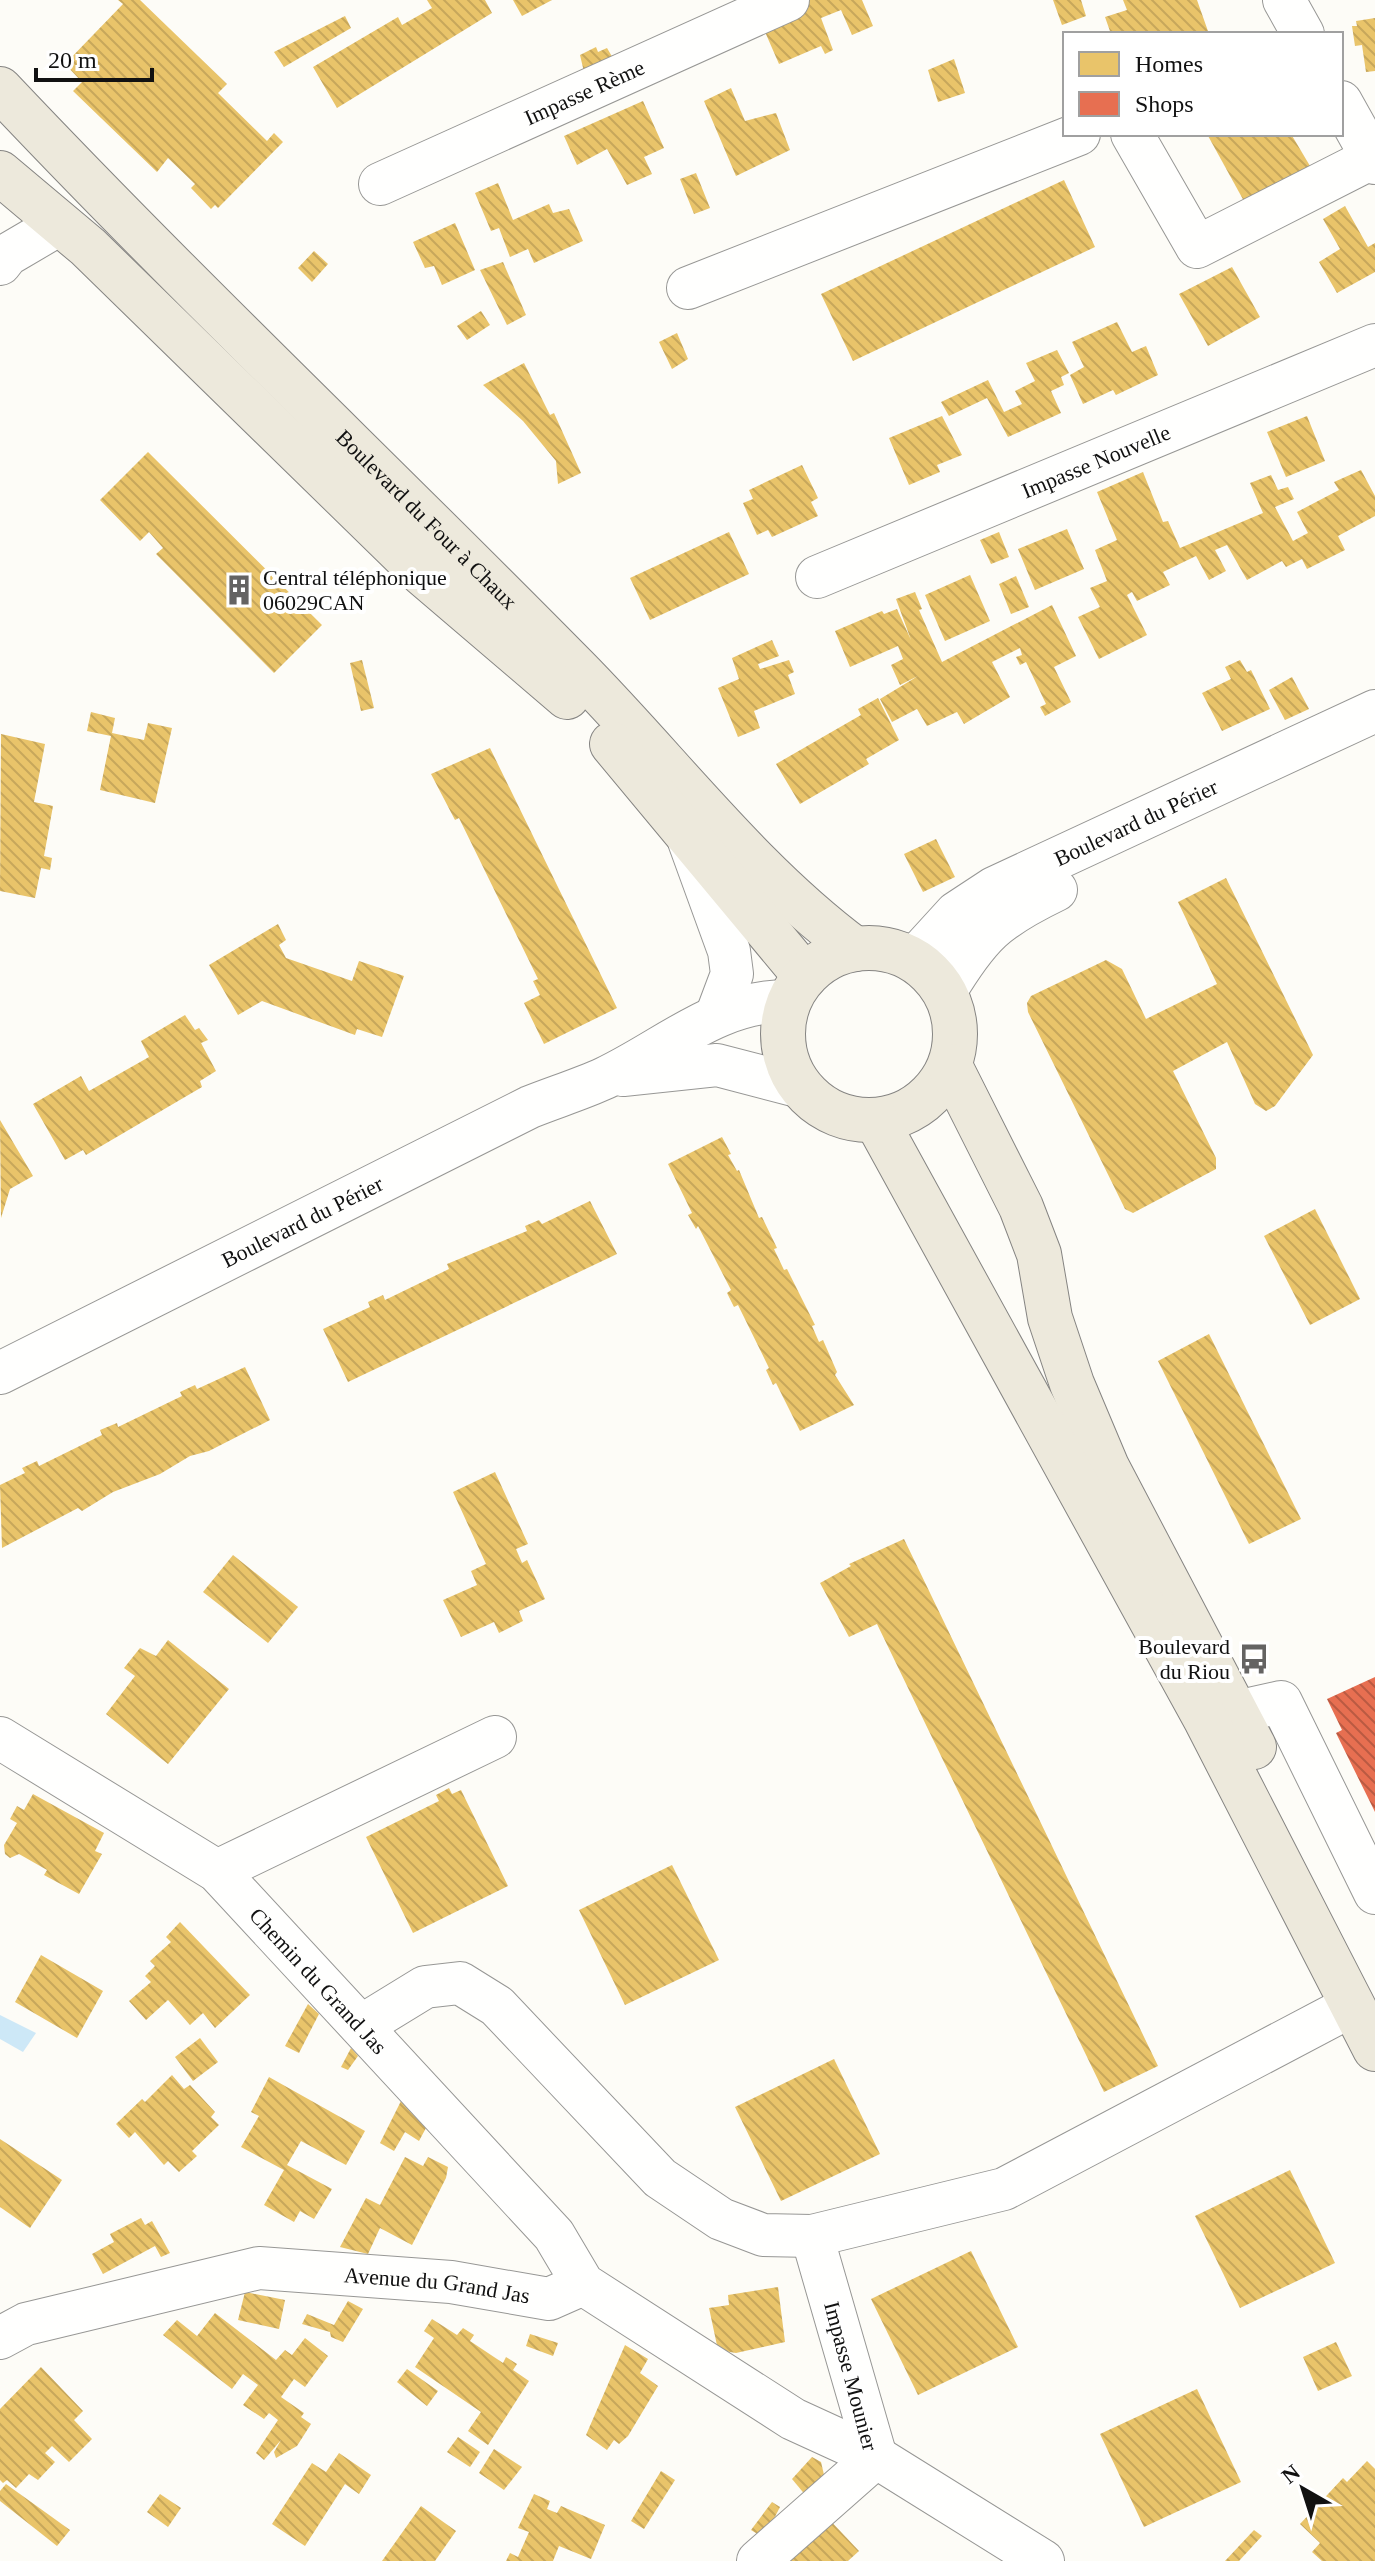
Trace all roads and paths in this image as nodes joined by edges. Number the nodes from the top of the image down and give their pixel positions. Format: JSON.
{"nodes":[{"id":1,"x":788,"y":0,"type":"edge"},
{"id":2,"x":1284,"y":0,"type":"edge"},
{"id":3,"x":1302,"y":32,"type":"edge"},
{"id":4,"x":0,"y":89,"type":"edge"},
{"id":5,"x":1343,"y":106,"type":"edge"},
{"id":6,"x":1074,"y":136,"type":"edge"},
{"id":7,"x":1133,"y":136,"type":"edge"},
{"id":8,"x":1374,"y":161,"type":"edge"},
{"id":9,"x":0,"y":167,"type":"edge"},
{"id":10,"x":0,"y":173,"type":"edge"},
{"id":11,"x":380,"y":184,"type":"dead end"},
{"id":12,"x":111,"y":208,"type":"junction"},
{"id":13,"x":58,"y":225,"type":"junction"},
{"id":14,"x":0,"y":264,"type":"edge"},
{"id":15,"x":688,"y":288,"type":"dead end"},
{"id":16,"x":1375,"y":345,"type":"edge"},
{"id":17,"x":817,"y":577,"type":"dead end"},
{"id":18,"x":1375,"y":711,"type":"edge"},
{"id":19,"x":1375,"y":739,"type":"edge"},
{"id":20,"x":687,"y":836,"type":"junction"},
{"id":21,"x":855,"y":949,"type":"junction"},
{"id":22,"x":914,"y":959,"type":"junction"},
{"id":23,"x":797,"y":988,"type":"junction"},
{"id":24,"x":945,"y":992,"type":"junction"},
{"id":25,"x":717,"y":1014,"type":"junction"},
{"id":26,"x":950,"y":1066,"type":"junction"},
{"id":27,"x":606,"y":1077,"type":"junction"},
{"id":28,"x":801,"y":1087,"type":"junction"},
{"id":29,"x":876,"y":1120,"type":"junction"},
{"id":30,"x":0,"y":1373,"type":"edge"},
{"id":31,"x":1236,"y":1712,"type":"junction"},
{"id":32,"x":495,"y":1737,"type":"dead end"},
{"id":33,"x":0,"y":1738,"type":"edge"},
{"id":34,"x":217,"y":1871,"type":"junction"},
{"id":35,"x":1375,"y":1893,"type":"edge"},
{"id":36,"x":1364,"y":1994,"type":"edge"},
{"id":37,"x":363,"y":2025,"type":"junction"},
{"id":38,"x":1375,"y":2049,"type":"edge"},
{"id":39,"x":812,"y":2236,"type":"junction"},
{"id":40,"x":583,"y":2284,"type":"junction"},
{"id":41,"x":0,"y":2338,"type":"edge"},
{"id":42,"x":876,"y":2457,"type":"junction"},
{"id":43,"x":758,"y":2561,"type":"edge"},
{"id":44,"x":1043,"y":2561,"type":"edge"}],
"edges":[{"from":1,"to":11,"type":"street","name":"Impasse Rème"},
{"from":2,"to":3,"type":"street"},
{"from":4,"to":12,"type":"main road","name":"Boulevard du Four à Chaux"},
{"from":5,"to":8,"type":"street"},
{"from":6,"to":15,"type":"street"},
{"from":7,"to":8,"type":"street"},
{"from":9,"to":12,"type":"main road"},
{"from":10,"to":13,"type":"main road","name":"Boulevard du Four à Chaux"},
{"from":12,"to":21,"type":"main road","name":"Boulevard du Four à Chaux"},
{"from":13,"to":14,"type":"street"},
{"from":13,"to":20,"type":"main road","name":"Boulevard du Four à Chaux"},
{"from":16,"to":17,"type":"street","name":"Impasse Nouvelle"},
{"from":18,"to":22,"type":"street","name":"Boulevard du Périer"},
{"from":19,"to":24,"type":"street","name":"Boulevard du Périer"},
{"from":20,"to":23,"type":"main road","name":"Boulevard du Four à Chaux"},
{"from":20,"to":25,"type":"street"},
{"from":21,"to":22,"type":"main road"},
{"from":21,"to":23,"type":"main road"},
{"from":22,"to":24,"type":"main road"},
{"from":23,"to":25,"type":"street"},
{"from":23,"to":28,"type":"main road"},
{"from":24,"to":26,"type":"main road"},
{"from":25,"to":27,"type":"street"},
{"from":26,"to":29,"type":"main road"},
{"from":26,"to":31,"type":"main road"},
{"from":27,"to":28,"type":"street"},
{"from":27,"to":30,"type":"street","name":"Boulevard du Périer"},
{"from":28,"to":29,"type":"main road"},
{"from":29,"to":36,"type":"main road"},
{"from":31,"to":35,"type":"street"},
{"from":31,"to":36,"type":"main road"},
{"from":32,"to":34,"type":"street"},
{"from":33,"to":34,"type":"street","name":"Chemin du Grand Jas"},
{"from":34,"to":37,"type":"street","name":"Chemin du Grand Jas"},
{"from":36,"to":38,"type":"main road"},
{"from":36,"to":39,"type":"street"},
{"from":37,"to":39,"type":"street"},
{"from":37,"to":40,"type":"street","name":"Chemin du Grand Jas"},
{"from":39,"to":42,"type":"street","name":"Impasse Mounier"},
{"from":40,"to":41,"type":"street","name":"Avenue du Grand Jas"},
{"from":40,"to":42,"type":"street"},
{"from":42,"to":43,"type":"street","name":"Impasse Mounier"},
{"from":42,"to":44,"type":"street"}]}
